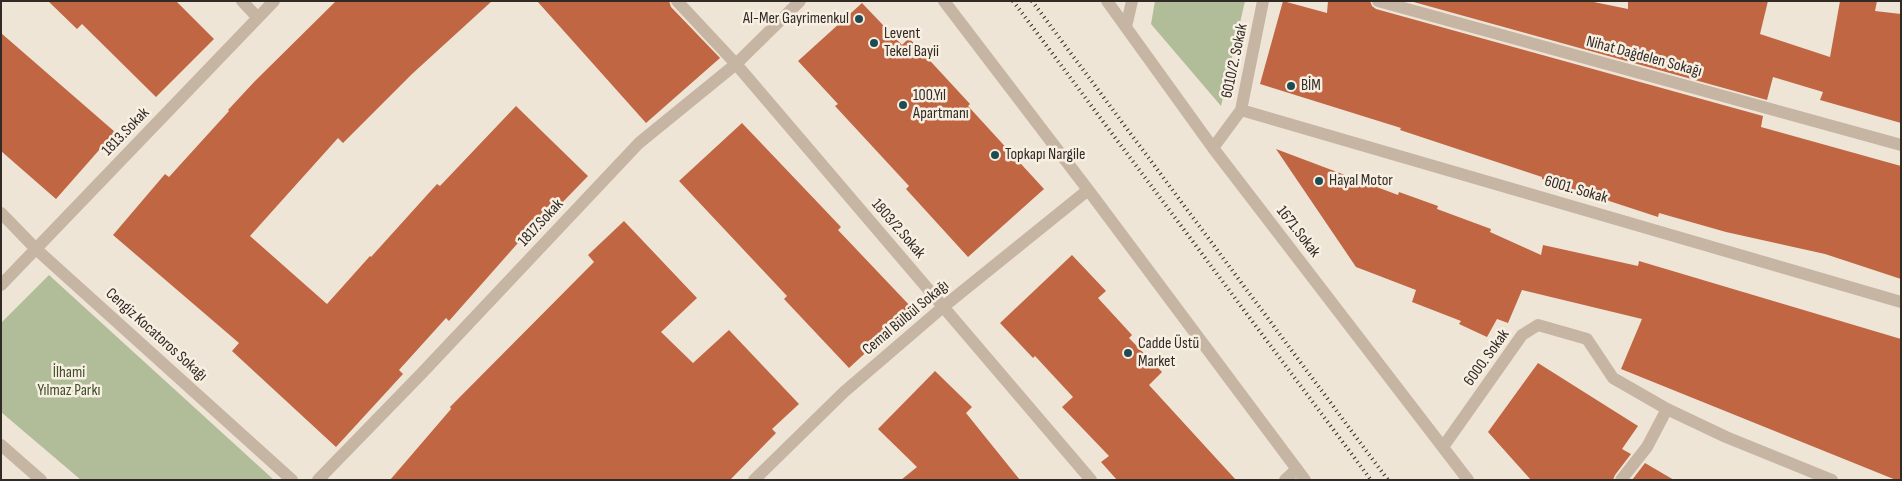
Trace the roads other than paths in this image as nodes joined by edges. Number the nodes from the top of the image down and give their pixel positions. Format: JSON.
{"nodes":[{"id":1,"x":242,"y":1,"type":"edge"},
{"id":2,"x":274,"y":1,"type":"edge"},
{"id":3,"x":677,"y":1,"type":"edge"},
{"id":4,"x":800,"y":1,"type":"edge"},
{"id":5,"x":944,"y":1,"type":"edge"},
{"id":6,"x":1107,"y":1,"type":"edge"},
{"id":7,"x":1132,"y":1,"type":"edge"},
{"id":8,"x":1263,"y":1,"type":"edge"},
{"id":9,"x":1378,"y":1,"type":"edge"},
{"id":10,"x":257,"y":17,"type":"junction"},
{"id":11,"x":1126,"y":27,"type":"junction"},
{"id":12,"x":736,"y":64,"type":"junction"},
{"id":13,"x":1241,"y":110,"type":"junction"},
{"id":14,"x":1901,"y":145,"type":"edge"},
{"id":15,"x":1213,"y":148,"type":"junction"},
{"id":16,"x":1088,"y":190,"type":"junction"},
{"id":17,"x":1,"y":212,"type":"edge"},
{"id":18,"x":36,"y":249,"type":"junction"},
{"id":19,"x":1,"y":285,"type":"edge"},
{"id":20,"x":1901,"y":302,"type":"edge"},
{"id":21,"x":943,"y":307,"type":"junction"},
{"id":22,"x":1667,"y":409,"type":"junction"},
{"id":23,"x":1,"y":445,"type":"edge"},
{"id":24,"x":1443,"y":447,"type":"junction"},
{"id":25,"x":1301,"y":474,"type":"edge"},
{"id":26,"x":41,"y":480,"type":"edge"},
{"id":27,"x":292,"y":480,"type":"edge"},
{"id":28,"x":318,"y":480,"type":"edge"},
{"id":29,"x":754,"y":480,"type":"edge"},
{"id":30,"x":1091,"y":480,"type":"edge"},
{"id":31,"x":1286,"y":480,"type":"edge"},
{"id":32,"x":1468,"y":480,"type":"edge"},
{"id":33,"x":1621,"y":480,"type":"edge"},
{"id":34,"x":1832,"y":480,"type":"edge"}],
"edges":[{"from":1,"to":10,"type":"street"},
{"from":2,"to":10,"type":"street","name":"1813.Sokak"},
{"from":3,"to":12,"type":"street","name":"1803/2.Sokak"},
{"from":4,"to":12,"type":"street","name":"1817.Sokak"},
{"from":5,"to":16,"type":"street"},
{"from":6,"to":11,"type":"street","name":"1671.Sokak"},
{"from":7,"to":11,"type":"street"},
{"from":8,"to":13,"type":"street","name":"6010/2. Sokak"},
{"from":9,"to":14,"type":"street","name":"Nihat Dağdelen Sokağı"},
{"from":10,"to":18,"type":"street","name":"1813.Sokak"},
{"from":11,"to":15,"type":"street","name":"1671.Sokak"},
{"from":12,"to":21,"type":"street","name":"1803/2.Sokak"},
{"from":12,"to":28,"type":"street","name":"1817.Sokak"},
{"from":13,"to":15,"type":"street","name":"6010/2. Sokak"},
{"from":13,"to":20,"type":"street","name":"6001. Sokak"},
{"from":15,"to":24,"type":"street","name":"1671.Sokak"},
{"from":16,"to":21,"type":"street","name":"Cemal Bülbül Sokağı"},
{"from":16,"to":25,"type":"street"},
{"from":17,"to":18,"type":"street","name":"Cengiz Kocatoros Sokağı"},
{"from":18,"to":19,"type":"street","name":"1813.Sokak"},
{"from":18,"to":27,"type":"street","name":"Cengiz Kocatoros Sokağı"},
{"from":21,"to":29,"type":"street","name":"Cemal Bülbül Sokağı"},
{"from":21,"to":30,"type":"street","name":"1803/2.Sokak"},
{"from":22,"to":24,"type":"street","name":"6000. Sokak"},
{"from":22,"to":33,"type":"street"},
{"from":22,"to":34,"type":"street","name":"6000. Sokak"},
{"from":23,"to":26,"type":"street"},
{"from":24,"to":32,"type":"street","name":"1671.Sokak"},
{"from":25,"to":31,"type":"street"}]}
